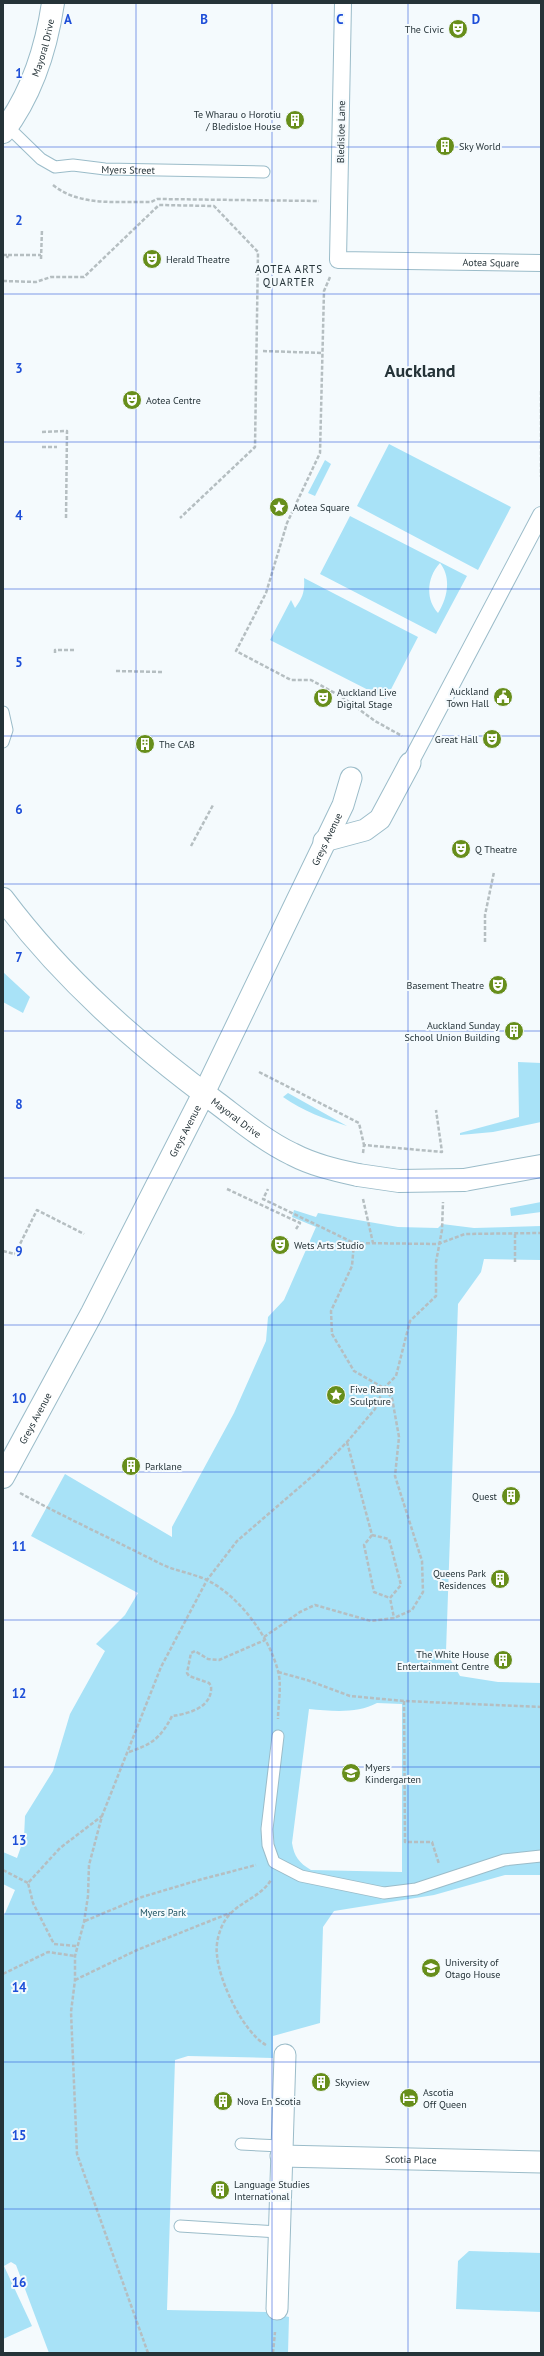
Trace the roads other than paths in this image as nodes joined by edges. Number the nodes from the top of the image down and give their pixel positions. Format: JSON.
{"nodes":[{"id":1,"x":53,"y":3,"type":"edge"},
{"id":2,"x":343,"y":3,"type":"edge"},
{"id":3,"x":5,"y":129,"type":"edge"},
{"id":4,"x":264,"y":172,"type":"dead end"},
{"id":5,"x":338,"y":260,"type":"joint"},
{"id":6,"x":541,"y":263,"type":"edge"},
{"id":7,"x":541,"y":515,"type":"edge"},
{"id":8,"x":3,"y":712,"type":"edge"},
{"id":9,"x":3,"y":742,"type":"edge"},
{"id":10,"x":414,"y":754,"type":"joint"},
{"id":11,"x":351,"y":778,"type":"dead end"},
{"id":12,"x":324,"y":841,"type":"junction"},
{"id":13,"x":3,"y":899,"type":"edge"},
{"id":14,"x":204,"y":1093,"type":"junction"},
{"id":15,"x":541,"y":1166,"type":"edge"},
{"id":16,"x":3,"y":1476,"type":"edge"},
{"id":17,"x":278,"y":1736,"type":"road end"},
{"id":18,"x":541,"y":1856,"type":"edge"},
{"id":19,"x":285,"y":2055,"type":"road end"},
{"id":20,"x":241,"y":2144,"type":"dead end"},
{"id":21,"x":281,"y":2151,"type":"junction"},
{"id":22,"x":541,"y":2162,"type":"edge"},
{"id":23,"x":180,"y":2226,"type":"dead end"},
{"id":24,"x":278,"y":2232,"type":"junction"},
{"id":25,"x":276,"y":2317,"type":"road end"}],
"edges":[{"from":1,"to":3,"type":"main road","name":"Mayoral Drive"},
{"from":2,"to":5,"type":"street","name":"Bledisloe Lane"},
{"from":3,"to":4,"type":"lane","name":"Myers Street"},
{"from":5,"to":6,"type":"street","name":"Aotea Square"},
{"from":7,"to":10,"type":"street"},
{"from":8,"to":9,"type":"lane"},
{"from":10,"to":12,"type":"street"},
{"from":11,"to":12,"type":"street","name":"Greys Avenue"},
{"from":12,"to":14,"type":"street","name":"Greys Avenue"},
{"from":13,"to":14,"type":"main road","name":"Mayoral Drive"},
{"from":14,"to":15,"type":"main road","name":"Mayoral Drive","bridge":true},
{"from":14,"to":16,"type":"main road","name":"Greys Avenue"},
{"from":17,"to":18,"type":"lane"},
{"from":19,"to":21,"type":"street"},
{"from":20,"to":21,"type":"lane"},
{"from":21,"to":22,"type":"street","name":"Scotia Place"},
{"from":21,"to":24,"type":"street"},
{"from":23,"to":24,"type":"lane"},
{"from":24,"to":25,"type":"street"}]}
